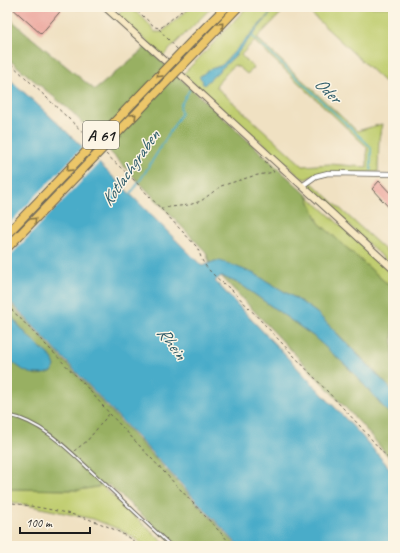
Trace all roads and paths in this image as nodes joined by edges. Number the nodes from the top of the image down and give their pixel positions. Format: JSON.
{"nodes":[{"id":1,"x":105,"y":7,"type":"edge"},
{"id":2,"x":123,"y":7,"type":"edge"},
{"id":3,"x":133,"y":7,"type":"edge"},
{"id":4,"x":186,"y":7,"type":"edge"},
{"id":5,"x":226,"y":7,"type":"edge"},
{"id":6,"x":238,"y":7,"type":"edge"},
{"id":7,"x":114,"y":15,"type":"junction"},
{"id":8,"x":159,"y":28,"type":"junction"},
{"id":9,"x":178,"y":50,"type":"dead end"},
{"id":10,"x":7,"y":60,"type":"edge"},
{"id":11,"x":91,"y":140,"type":"dead end"},
{"id":12,"x":102,"y":150,"type":"dead end"},
{"id":13,"x":274,"y":172,"type":"dead end"},
{"id":14,"x":393,"y":174,"type":"edge"},
{"id":15,"x":302,"y":186,"type":"junction"},
{"id":16,"x":160,"y":208,"type":"junction"},
{"id":17,"x":7,"y":234,"type":"edge"},
{"id":18,"x":7,"y":248,"type":"edge"},
{"id":19,"x":393,"y":270,"type":"edge"},
{"id":20,"x":7,"y":305,"type":"edge"},
{"id":21,"x":110,"y":414,"type":"junction"},
{"id":22,"x":7,"y":415,"type":"edge"},
{"id":23,"x":71,"y":453,"type":"junction"},
{"id":24,"x":393,"y":464,"type":"edge"},
{"id":25,"x":7,"y":502,"type":"edge"},
{"id":26,"x":140,"y":546,"type":"edge"},
{"id":27,"x":171,"y":546,"type":"edge"},
{"id":28,"x":233,"y":546,"type":"edge"}],
"edges":[{"from":1,"to":7,"type":"street"},
{"from":2,"to":7,"type":"path"},
{"from":3,"to":8,"type":"path"},
{"from":4,"to":8,"type":"path"},
{"from":5,"to":17,"type":"highway","number":"A 61","one_way":true,"bridge":true},
{"from":18,"to":6,"type":"highway","number":"A 61","one_way":true,"bridge":true},
{"from":7,"to":15,"type":"street"},
{"from":8,"to":9,"type":"path"},
{"from":10,"to":11,"type":"path"},
{"from":12,"to":16,"type":"path"},
{"from":13,"to":16,"type":"path"},
{"from":14,"to":15,"type":"street"},
{"from":15,"to":19,"type":"street"},
{"from":16,"to":24,"type":"path"},
{"from":20,"to":21,"type":"path"},
{"from":21,"to":23,"type":"path"},
{"from":21,"to":28,"type":"path"},
{"from":22,"to":23,"type":"lane"},
{"from":23,"to":27,"type":"lane"},
{"from":25,"to":26,"type":"path"}]}
